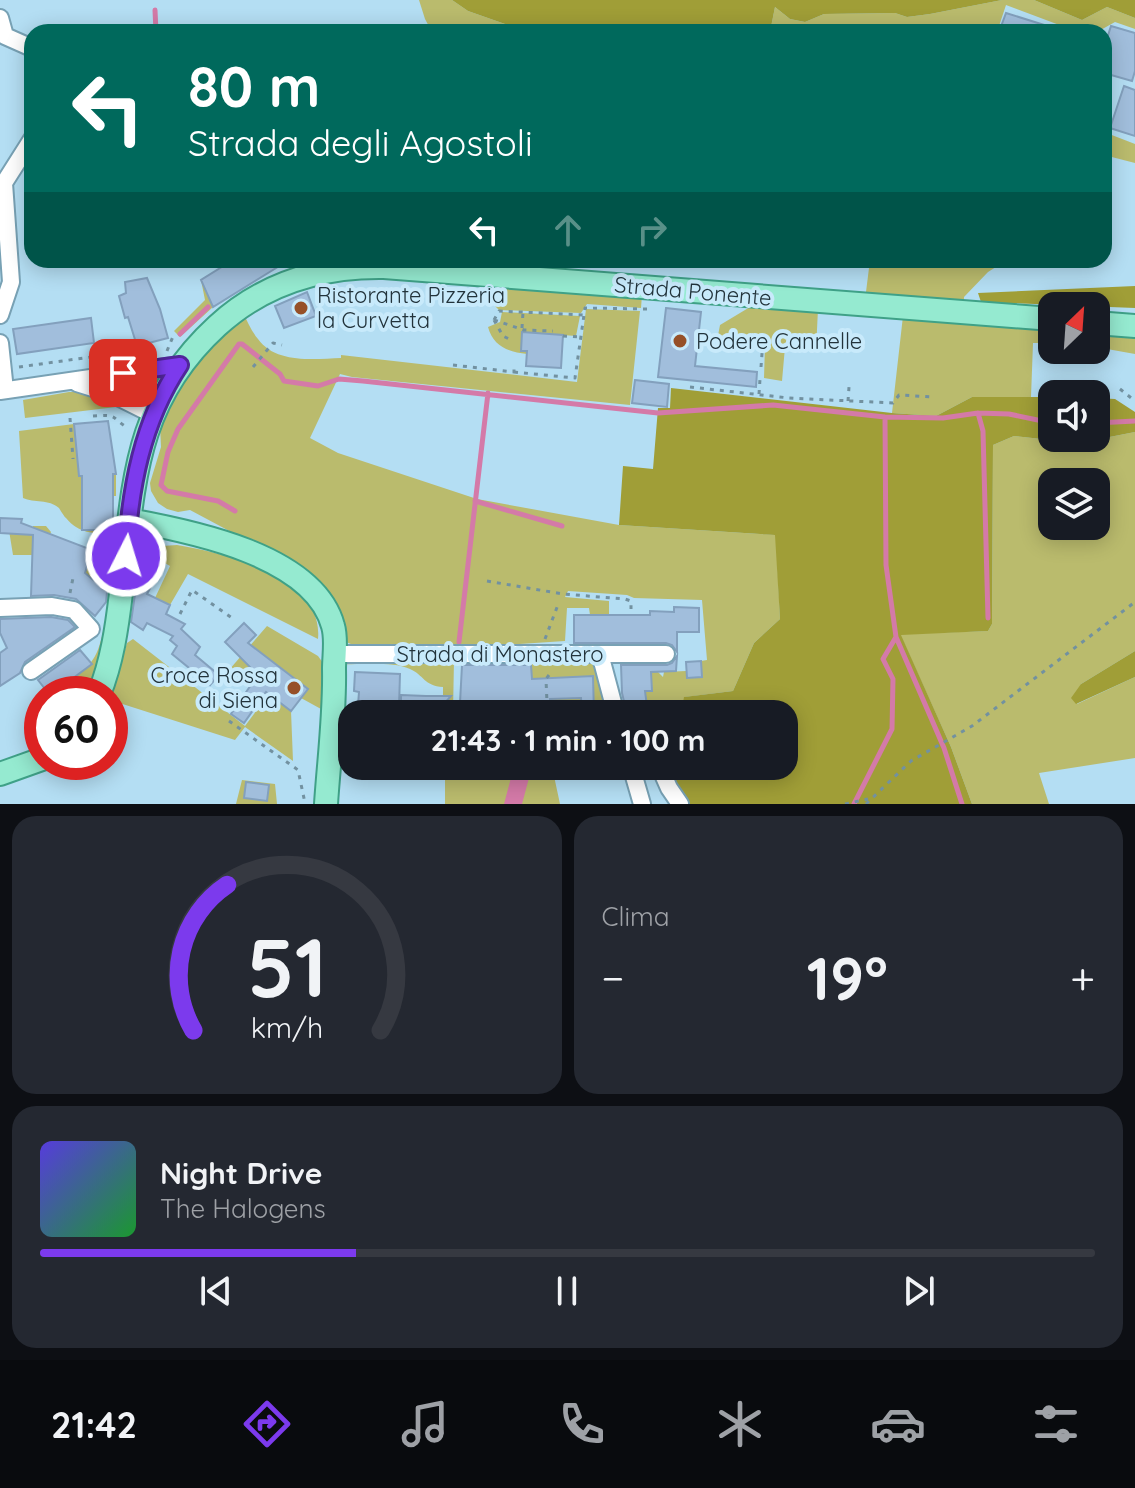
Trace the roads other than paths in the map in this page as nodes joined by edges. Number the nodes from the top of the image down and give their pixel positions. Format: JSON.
{"nodes":[{"id":1,"x":0,"y":18,"type":"edge"},
{"id":2,"x":24,"y":44,"type":"edge"},
{"id":3,"x":24,"y":152,"type":"edge"},
{"id":4,"x":343,"y":268,"type":"edge"},
{"id":5,"x":396,"y":268,"type":"edge"},
{"id":6,"x":509,"y":268,"type":"edge"},
{"id":7,"x":490,"y":274,"type":"junction"},
{"id":8,"x":0,"y":315,"type":"edge"},
{"id":9,"x":1038,"y":318,"type":"edge"},
{"id":10,"x":1110,"y":324,"type":"edge"},
{"id":11,"x":1135,"y":326,"type":"edge"},
{"id":12,"x":0,"y":343,"type":"edge"},
{"id":13,"x":173,"y":358,"type":"junction"},
{"id":14,"x":67,"y":381,"type":"junction"},
{"id":15,"x":2,"y":390,"type":"edge"},
{"id":16,"x":152,"y":414,"type":"junction"},
{"id":17,"x":129,"y":520,"type":"junction"},
{"id":18,"x":0,"y":608,"type":"edge"},
{"id":19,"x":335,"y":654,"type":"junction"},
{"id":20,"x":600,"y":654,"type":"junction"},
{"id":21,"x":666,"y":654,"type":"dead end"},
{"id":22,"x":31,"y":671,"type":"dead end"},
{"id":23,"x":106,"y":676,"type":"edge"},
{"id":24,"x":612,"y":700,"type":"edge"},
{"id":25,"x":24,"y":765,"type":"edge"},
{"id":26,"x":0,"y":774,"type":"edge"},
{"id":27,"x":635,"y":780,"type":"edge"},
{"id":28,"x":665,"y":780,"type":"edge"},
{"id":29,"x":320,"y":803,"type":"edge"},
{"id":30,"x":642,"y":804,"type":"edge"},
{"id":31,"x":680,"y":804,"type":"edge"}],
"edges":[{"from":1,"to":2,"type":"street"},
{"from":3,"to":8,"type":"street"},
{"from":4,"to":13,"type":"main road","name":"Strada Ponente"},
{"from":5,"to":7,"type":"main road","name":"Strada Ponente"},
{"from":6,"to":7,"type":"street"},
{"from":7,"to":9,"type":"main road","name":"Strada Ponente"},
{"from":10,"to":11,"type":"main road"},
{"from":12,"to":15,"type":"street"},
{"from":13,"to":14,"type":"street"},
{"from":13,"to":16,"type":"main road","name":"Strada Ponente"},
{"from":14,"to":15,"type":"street"},
{"from":14,"to":16,"type":"street"},
{"from":16,"to":17,"type":"main road","name":"Strada Ponente"},
{"from":17,"to":19,"type":"main road"},
{"from":17,"to":23,"type":"main road","name":"Strada Ponente"},
{"from":18,"to":22,"type":"street"},
{"from":19,"to":20,"type":"street","name":"Strada di Monastero"},
{"from":19,"to":29,"type":"main road"},
{"from":20,"to":21,"type":"street","name":"Strada di Monastero"},
{"from":20,"to":24,"type":"street"},
{"from":25,"to":26,"type":"main road"},
{"from":27,"to":30,"type":"street"},
{"from":28,"to":31,"type":"street"}]}
